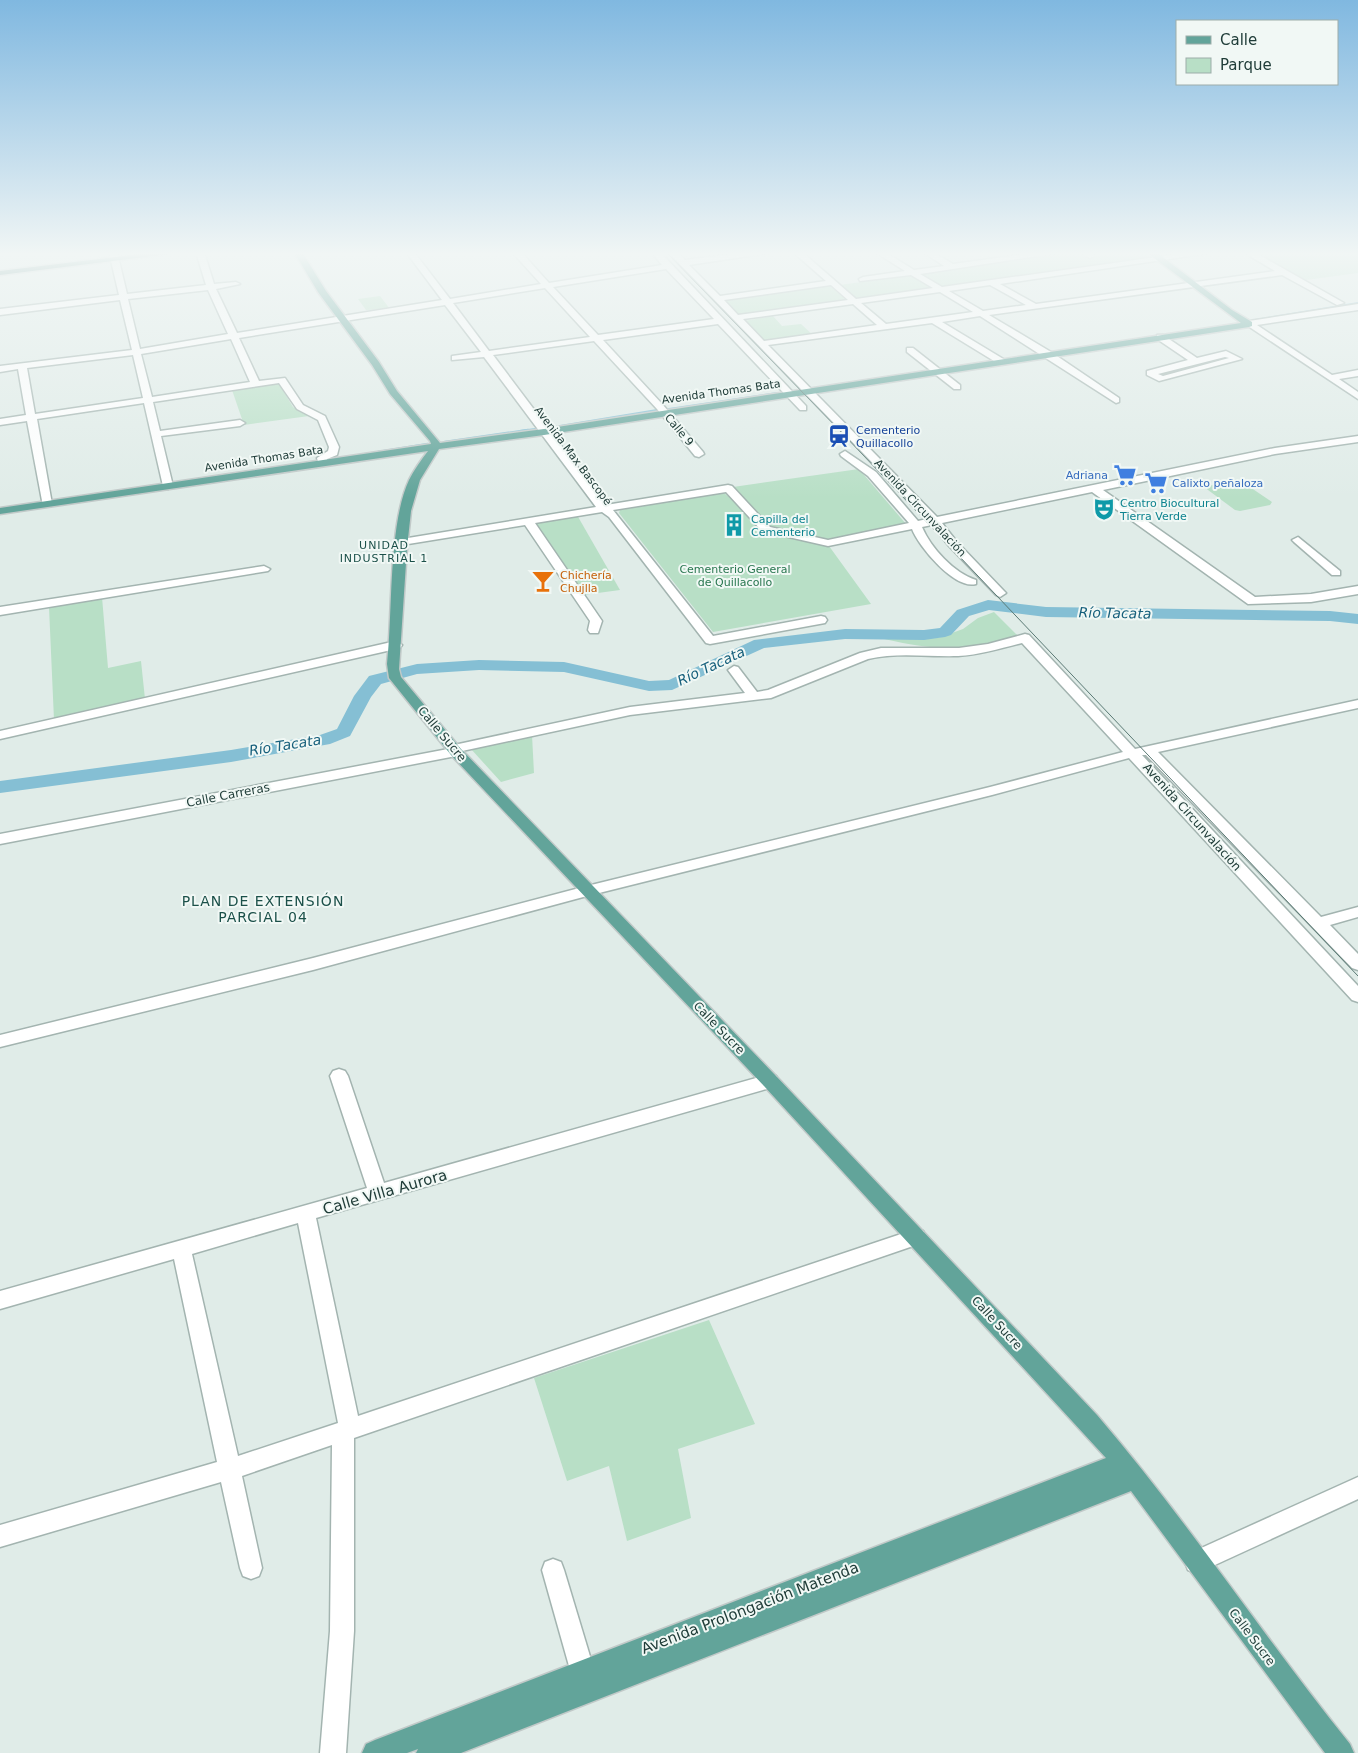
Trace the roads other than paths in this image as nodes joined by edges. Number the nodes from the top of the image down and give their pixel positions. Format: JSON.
{"nodes":[{"id":1,"x":131,"y":334,"type":"edge"},
{"id":2,"x":248,"y":334,"type":"edge"},
{"id":3,"x":354,"y":334,"type":"edge"},
{"id":4,"x":476,"y":334,"type":"edge"},
{"id":5,"x":591,"y":334,"type":"edge"},
{"id":6,"x":626,"y":334,"type":"edge"},
{"id":7,"x":733,"y":334,"type":"edge"},
{"id":8,"x":750,"y":334,"type":"edge"},
{"id":9,"x":834,"y":334,"type":"edge"},
{"id":10,"x":955,"y":334,"type":"edge"},
{"id":11,"x":1013,"y":334,"type":"edge"},
{"id":12,"x":1167,"y":334,"type":"edge"},
{"id":13,"x":1179,"y":334,"type":"edge"},
{"id":14,"x":1264,"y":334,"type":"edge"},
{"id":15,"x":235,"y":336,"type":"junction"},
{"id":16,"x":1160,"y":337,"type":"junction"},
{"id":17,"x":595,"y":338,"type":"junction"},
{"id":18,"x":760,"y":344,"type":"junction"},
{"id":19,"x":910,"y":350,"type":"dead end"},
{"id":20,"x":136,"y":352,"type":"junction"},
{"id":21,"x":1044,"y":352,"type":"junction"},
{"id":22,"x":491,"y":353,"type":"junction"},
{"id":23,"x":455,"y":358,"type":"dead end"},
{"id":24,"x":998,"y":360,"type":"junction"},
{"id":25,"x":1195,"y":361,"type":"junction"},
{"id":26,"x":22,"y":366,"type":"junction"},
{"id":27,"x":0,"y":369,"type":"edge"},
{"id":28,"x":934,"y":370,"type":"junction"},
{"id":29,"x":1358,"y":374,"type":"edge"},
{"id":30,"x":1330,"y":378,"type":"junction"},
{"id":31,"x":256,"y":385,"type":"junction"},
{"id":32,"x":957,"y":387,"type":"dead end"},
{"id":33,"x":806,"y":389,"type":"junction"},
{"id":34,"x":789,"y":391,"type":"junction"},
{"id":35,"x":1358,"y":396,"type":"edge"},
{"id":36,"x":148,"y":400,"type":"junction"},
{"id":37,"x":1116,"y":400,"type":"dead end"},
{"id":38,"x":803,"y":408,"type":"dead end"},
{"id":39,"x":663,"y":410,"type":"junction"},
{"id":40,"x":30,"y":417,"type":"junction"},
{"id":41,"x":0,"y":422,"type":"edge"},
{"id":42,"x":240,"y":423,"type":"dead end"},
{"id":43,"x":544,"y":429,"type":"junction"},
{"id":44,"x":156,"y":434,"type":"junction"},
{"id":45,"x":1358,"y":439,"type":"edge"},
{"id":46,"x":436,"y":446,"type":"junction"},
{"id":47,"x":699,"y":454,"type":"dead end"},
{"id":48,"x":845,"y":454,"type":"dead end"},
{"id":49,"x":323,"y":463,"type":"junction"},
{"id":50,"x":168,"y":486,"type":"junction"},
{"id":51,"x":1095,"y":489,"type":"junction"},
{"id":52,"x":47,"y":504,"type":"junction"},
{"id":53,"x":610,"y":510,"type":"junction"},
{"id":54,"x":0,"y":511,"type":"edge"},
{"id":55,"x":528,"y":521,"type":"junction"},
{"id":56,"x":936,"y":522,"type":"junction"},
{"id":57,"x":916,"y":525,"type":"junction"},
{"id":58,"x":1298,"y":540,"type":"dead end"},
{"id":59,"x":402,"y":542,"type":"junction"},
{"id":60,"x":264,"y":569,"type":"dead end"},
{"id":61,"x":1336,"y":573,"type":"dead end"},
{"id":62,"x":972,"y":582,"type":"dead end"},
{"id":63,"x":1358,"y":590,"type":"edge"},
{"id":64,"x":1000,"y":593,"type":"dead end"},
{"id":65,"x":0,"y":611,"type":"edge"},
{"id":66,"x":821,"y":620,"type":"dead end"},
{"id":67,"x":594,"y":630,"type":"dead end"},
{"id":68,"x":1025,"y":638,"type":"joint"},
{"id":69,"x":396,"y":645,"type":"junction"},
{"id":70,"x":734,"y":670,"type":"dead end"},
{"id":71,"x":753,"y":695,"type":"junction"},
{"id":72,"x":1358,"y":704,"type":"edge"},
{"id":73,"x":0,"y":735,"type":"edge"},
{"id":74,"x":455,"y":751,"type":"junction"},
{"id":75,"x":1150,"y":751,"type":"junction"},
{"id":76,"x":1134,"y":753,"type":"junction"},
{"id":77,"x":0,"y":839,"type":"edge"},
{"id":78,"x":587,"y":891,"type":"junction"},
{"id":79,"x":1358,"y":912,"type":"edge"},
{"id":80,"x":1319,"y":923,"type":"junction"},
{"id":81,"x":1358,"y":964,"type":"edge"},
{"id":82,"x":1358,"y":996,"type":"edge"},
{"id":83,"x":0,"y":1042,"type":"edge"},
{"id":84,"x":339,"y":1076,"type":"dead end"},
{"id":85,"x":770,"y":1081,"type":"junction"},
{"id":86,"x":378,"y":1194,"type":"junction"},
{"id":87,"x":306,"y":1214,"type":"junction"},
{"id":88,"x":916,"y":1237,"type":"junction"},
{"id":89,"x":182,"y":1250,"type":"junction"},
{"id":90,"x":0,"y":1300,"type":"edge"},
{"id":91,"x":347,"y":1430,"type":"junction"},
{"id":92,"x":230,"y":1469,"type":"junction"},
{"id":93,"x":1129,"y":1471,"type":"junction"},
{"id":94,"x":1358,"y":1488,"type":"edge"},
{"id":95,"x":0,"y":1536,"type":"edge"},
{"id":96,"x":1196,"y":1562,"type":"junction"},
{"id":97,"x":251,"y":1568,"type":"dead end"},
{"id":98,"x":553,"y":1570,"type":"dead end"},
{"id":99,"x":583,"y":1674,"type":"junction"},
{"id":100,"x":333,"y":1753,"type":"edge"},
{"id":101,"x":375,"y":1753,"type":"edge"},
{"id":102,"x":429,"y":1753,"type":"edge"},
{"id":103,"x":1341,"y":1753,"type":"edge"}],
"edges":[{"from":1,"to":20,"type":"street"},
{"from":2,"to":15,"type":"street"},
{"from":3,"to":46,"type":"main road"},
{"from":4,"to":22,"type":"street","name":"Avenida Max Bascopé"},
{"from":5,"to":17,"type":"street","name":"Calle 9"},
{"from":6,"to":17,"type":"street"},
{"from":7,"to":34,"type":"street"},
{"from":8,"to":18,"type":"street","name":"Avenida Circunvalación"},
{"from":9,"to":18,"type":"street"},
{"from":10,"to":24,"type":"street"},
{"from":11,"to":21,"type":"street"},
{"from":12,"to":21,"type":"main road","name":"Avenida Thomas Bata"},
{"from":13,"to":16,"type":"main road","name":"Avenida Thomas Bata"},
{"from":14,"to":30,"type":"street"},
{"from":15,"to":20,"type":"street"},
{"from":15,"to":31,"type":"street"},
{"from":16,"to":21,"type":"main road","name":"Avenida Thomas Bata"},
{"from":16,"to":25,"type":"street"},
{"from":17,"to":22,"type":"street"},
{"from":17,"to":39,"type":"street","name":"Calle 9"},
{"from":18,"to":33,"type":"street","name":"Avenida Circunvalación"},
{"from":19,"to":28,"type":"street"},
{"from":20,"to":26,"type":"street"},
{"from":20,"to":36,"type":"street"},
{"from":21,"to":24,"type":"main road","name":"Avenida Thomas Bata"},
{"from":21,"to":37,"type":"street"},
{"from":22,"to":23,"type":"street"},
{"from":22,"to":43,"type":"street","name":"Avenida Max Bascopé"},
{"from":24,"to":28,"type":"main road","name":"Avenida Thomas Bata"},
{"from":25,"to":25,"type":"street"},
{"from":26,"to":27,"type":"street"},
{"from":26,"to":40,"type":"street"},
{"from":28,"to":32,"type":"street"},
{"from":28,"to":33,"type":"main road","name":"Avenida Thomas Bata"},
{"from":29,"to":30,"type":"street"},
{"from":30,"to":35,"type":"street"},
{"from":31,"to":36,"type":"street"},
{"from":31,"to":49,"type":"street"},
{"from":33,"to":34,"type":"main road","name":"Avenida Thomas Bata"},
{"from":33,"to":56,"type":"street","name":"Avenida Circunvalación"},
{"from":34,"to":38,"type":"street"},
{"from":34,"to":39,"type":"main road","name":"Avenida Thomas Bata"},
{"from":36,"to":40,"type":"street"},
{"from":36,"to":44,"type":"street"},
{"from":39,"to":43,"type":"main road","name":"Avenida Thomas Bata"},
{"from":39,"to":47,"type":"street","name":"Calle 9"},
{"from":40,"to":41,"type":"street"},
{"from":40,"to":52,"type":"street"},
{"from":42,"to":44,"type":"street"},
{"from":43,"to":46,"type":"main road","name":"Avenida Thomas Bata"},
{"from":43,"to":53,"type":"street","name":"Avenida Max Bascopé"},
{"from":44,"to":50,"type":"street"},
{"from":45,"to":51,"type":"street"},
{"from":46,"to":49,"type":"main road","name":"Avenida Thomas Bata"},
{"from":46,"to":59,"type":"main road","name":"Calle Sucre"},
{"from":48,"to":57,"type":"street","name":"Avenida Circunvalación"},
{"from":49,"to":50,"type":"main road","name":"Avenida Thomas Bata"},
{"from":50,"to":52,"type":"main road","name":"Avenida Thomas Bata"},
{"from":51,"to":56,"type":"street"},
{"from":51,"to":63,"type":"street"},
{"from":52,"to":54,"type":"main road","name":"Avenida Thomas Bata"},
{"from":53,"to":55,"type":"street"},
{"from":53,"to":57,"type":"street"},
{"from":53,"to":66,"type":"street","name":"Avenida Max Bascopé"},
{"from":55,"to":59,"type":"street"},
{"from":55,"to":67,"type":"street"},
{"from":56,"to":57,"type":"street"},
{"from":56,"to":64,"type":"street","name":"Avenida Circunvalación"},
{"from":57,"to":62,"type":"street","name":"Avenida Circunvalación"},
{"from":58,"to":61,"type":"street"},
{"from":59,"to":69,"type":"main road","name":"Calle Sucre"},
{"from":60,"to":65,"type":"street"},
{"from":68,"to":71,"type":"street","name":"Calle Carreras"},
{"from":68,"to":76,"type":"street","name":"Avenida Circunvalación"},
{"from":69,"to":73,"type":"street"},
{"from":69,"to":74,"type":"main road","name":"Calle Sucre"},
{"from":70,"to":71,"type":"street"},
{"from":71,"to":74,"type":"street","name":"Calle Carreras"},
{"from":72,"to":75,"type":"street"},
{"from":74,"to":77,"type":"street","name":"Calle Carreras"},
{"from":74,"to":78,"type":"main road","name":"Calle Sucre"},
{"from":75,"to":76,"type":"street"},
{"from":75,"to":80,"type":"street","name":"Avenida Circunvalación"},
{"from":76,"to":78,"type":"street"},
{"from":76,"to":82,"type":"street","name":"Avenida Circunvalación"},
{"from":78,"to":83,"type":"street"},
{"from":78,"to":85,"type":"main road","name":"Calle Sucre"},
{"from":79,"to":80,"type":"street"},
{"from":80,"to":81,"type":"street","name":"Avenida Circunvalación"},
{"from":84,"to":86,"type":"street"},
{"from":85,"to":86,"type":"street","name":"Calle Villa Aurora"},
{"from":85,"to":88,"type":"main road","name":"Calle Sucre"},
{"from":86,"to":87,"type":"street","name":"Calle Villa Aurora"},
{"from":87,"to":89,"type":"street","name":"Calle Villa Aurora"},
{"from":87,"to":91,"type":"street"},
{"from":88,"to":91,"type":"street"},
{"from":88,"to":93,"type":"main road","name":"Calle Sucre"},
{"from":89,"to":90,"type":"street","name":"Calle Villa Aurora"},
{"from":89,"to":92,"type":"street"},
{"from":91,"to":92,"type":"street"},
{"from":91,"to":100,"type":"street"},
{"from":92,"to":95,"type":"street"},
{"from":92,"to":97,"type":"street"},
{"from":93,"to":96,"type":"main road","name":"Calle Sucre"},
{"from":93,"to":99,"type":"main road","name":"Avenida Prolongación Matenda"},
{"from":93,"to":102,"type":"main road","name":"Avenida Prolongación Matenda"},
{"from":94,"to":96,"type":"street"},
{"from":96,"to":103,"type":"main road","name":"Calle Sucre"},
{"from":98,"to":99,"type":"street"},
{"from":99,"to":101,"type":"main road","name":"Avenida Prolongación Matenda"}]}
